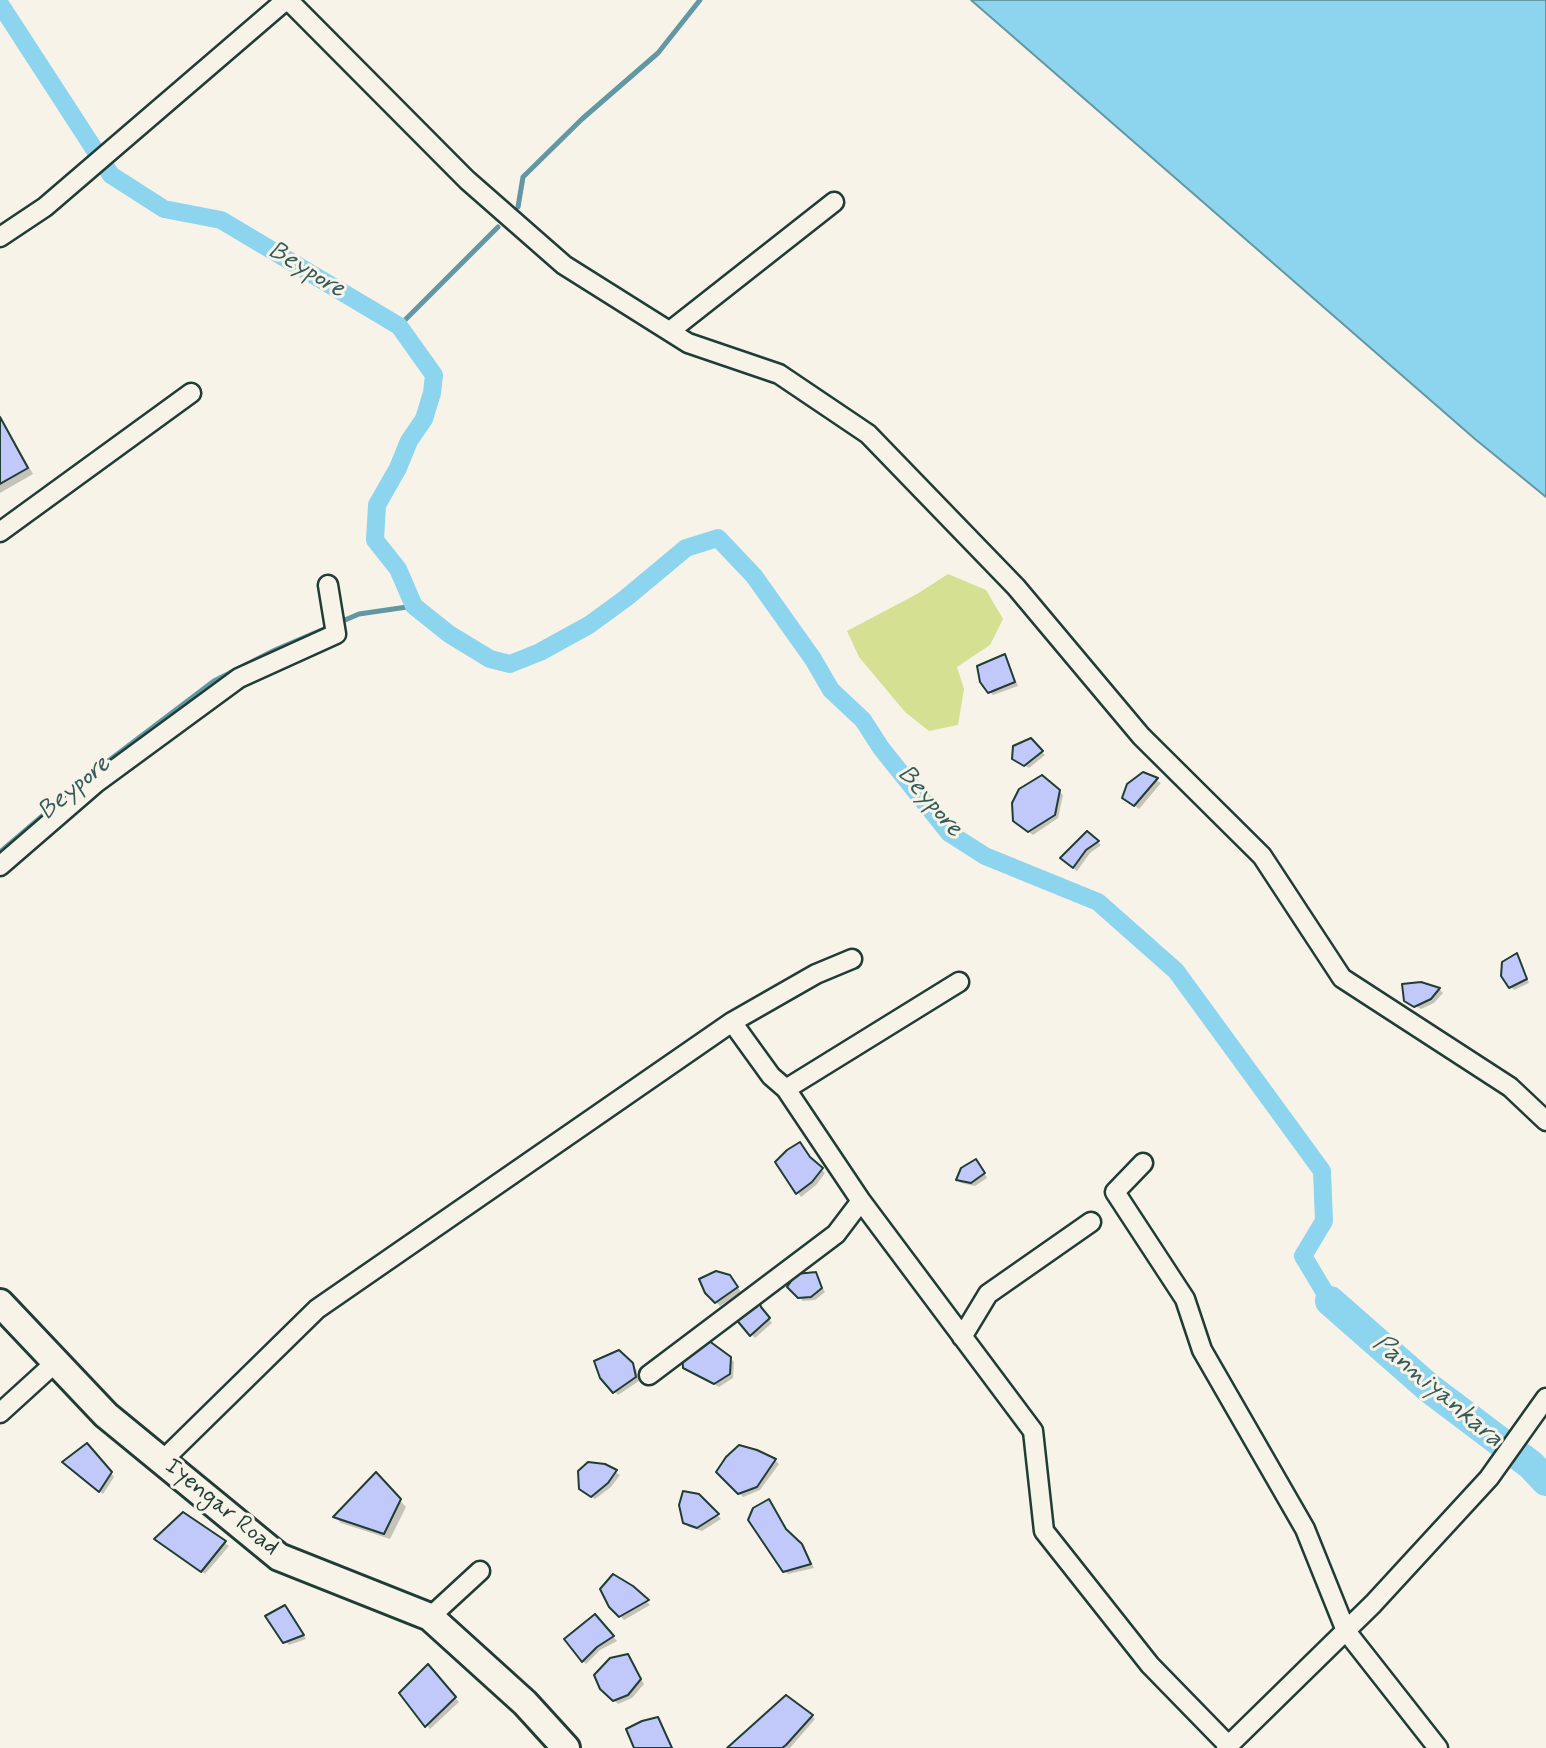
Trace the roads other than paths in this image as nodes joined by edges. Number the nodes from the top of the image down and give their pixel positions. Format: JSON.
{"nodes":[{"id":1,"x":287,"y":0,"type":"edge"},
{"id":2,"x":834,"y":202,"type":"dead end"},
{"id":3,"x":0,"y":237,"type":"edge"},
{"id":4,"x":670,"y":331,"type":"junction"},
{"id":5,"x":191,"y":393,"type":"dead end"},
{"id":6,"x":0,"y":532,"type":"edge"},
{"id":7,"x":328,"y":585,"type":"dead end"},
{"id":8,"x":0,"y":866,"type":"edge"},
{"id":9,"x":852,"y":958,"type":"dead end"},
{"id":10,"x":959,"y":982,"type":"dead end"},
{"id":11,"x":732,"y":1022,"type":"junction"},
{"id":12,"x":786,"y":1089,"type":"junction"},
{"id":13,"x":1546,"y":1121,"type":"edge"},
{"id":14,"x":1143,"y":1163,"type":"dead end"},
{"id":15,"x":861,"y":1201,"type":"junction"},
{"id":16,"x":1091,"y":1222,"type":"dead end"},
{"id":17,"x":0,"y":1303,"type":"edge"},
{"id":18,"x":962,"y":1337,"type":"junction"},
{"id":19,"x":56,"y":1362,"type":"junction"},
{"id":20,"x":649,"y":1375,"type":"dead end"},
{"id":21,"x":1546,"y":1398,"type":"edge"},
{"id":22,"x":0,"y":1413,"type":"edge"},
{"id":23,"x":162,"y":1461,"type":"junction"},
{"id":24,"x":480,"y":1572,"type":"dead end"},
{"id":25,"x":430,"y":1617,"type":"junction"},
{"id":26,"x":1346,"y":1631,"type":"junction"},
{"id":27,"x":1227,"y":1747,"type":"edge"},
{"id":28,"x":566,"y":1748,"type":"edge"},
{"id":29,"x":1438,"y":1748,"type":"edge"}],
"edges":[{"from":1,"to":3,"type":"street"},
{"from":1,"to":4,"type":"street"},
{"from":2,"to":4,"type":"street"},
{"from":4,"to":13,"type":"street"},
{"from":5,"to":6,"type":"street"},
{"from":7,"to":8,"type":"street"},
{"from":9,"to":11,"type":"street"},
{"from":10,"to":12,"type":"street"},
{"from":11,"to":12,"type":"street"},
{"from":11,"to":23,"type":"street"},
{"from":12,"to":15,"type":"street"},
{"from":14,"to":26,"type":"street"},
{"from":15,"to":18,"type":"street"},
{"from":15,"to":20,"type":"street"},
{"from":16,"to":18,"type":"street"},
{"from":17,"to":19,"type":"main road","name":"Iyengar Road"},
{"from":18,"to":27,"type":"street"},
{"from":19,"to":22,"type":"street"},
{"from":19,"to":23,"type":"main road","name":"Iyengar Road"},
{"from":21,"to":26,"type":"street"},
{"from":23,"to":25,"type":"main road","name":"Iyengar Road"},
{"from":24,"to":25,"type":"street"},
{"from":25,"to":28,"type":"main road","name":"Iyengar Road"},
{"from":26,"to":27,"type":"street"},
{"from":26,"to":29,"type":"street"}]}
